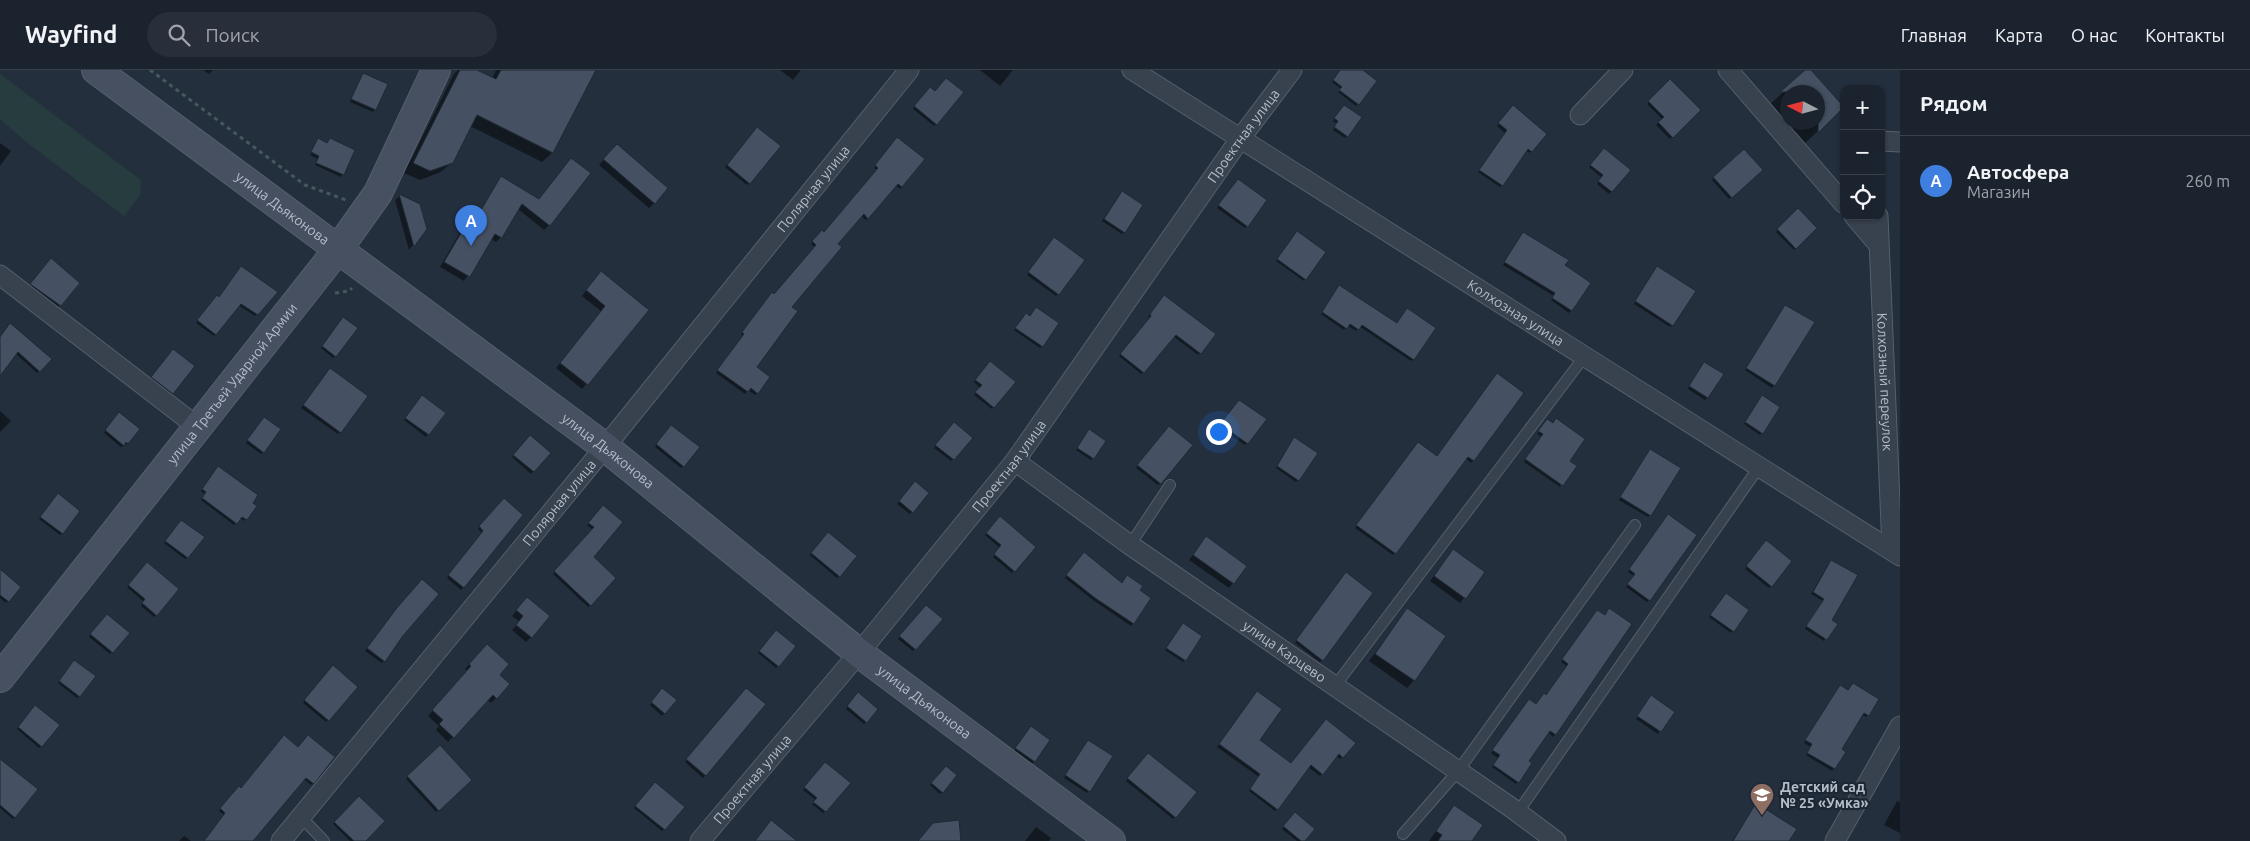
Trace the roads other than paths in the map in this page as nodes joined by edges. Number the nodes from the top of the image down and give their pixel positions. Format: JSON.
{"nodes":[{"id":1,"x":96,"y":70,"type":"edge"},
{"id":2,"x":436,"y":70,"type":"edge"},
{"id":3,"x":908,"y":70,"type":"edge"},
{"id":4,"x":1132,"y":70,"type":"edge"},
{"id":5,"x":1292,"y":70,"type":"edge"},
{"id":6,"x":1623,"y":70,"type":"edge"},
{"id":7,"x":1728,"y":70,"type":"edge"},
{"id":8,"x":1580,"y":116,"type":"dead end"},
{"id":9,"x":1240,"y":139,"type":"junction"},
{"id":10,"x":1885,"y":141,"type":"edge"},
{"id":11,"x":1900,"y":142,"type":"edge"},
{"id":12,"x":1840,"y":199,"type":"edge"},
{"id":13,"x":1857,"y":220,"type":"edge"},
{"id":14,"x":1878,"y":220,"type":"edge"},
{"id":15,"x":1877,"y":243,"type":"junction"},
{"id":16,"x":339,"y":248,"type":"junction"},
{"id":17,"x":0,"y":275,"type":"edge"},
{"id":18,"x":1584,"y":357,"type":"junction"},
{"id":19,"x":199,"y":428,"type":"junction"},
{"id":20,"x":605,"y":447,"type":"junction"},
{"id":21,"x":1015,"y":461,"type":"junction"},
{"id":22,"x":1759,"y":467,"type":"junction"},
{"id":23,"x":1170,"y":485,"type":"dead end"},
{"id":24,"x":1635,"y":525,"type":"dead end"},
{"id":25,"x":1130,"y":544,"type":"junction"},
{"id":26,"x":1896,"y":552,"type":"edge"},
{"id":27,"x":859,"y":652,"type":"junction"},
{"id":28,"x":0,"y":678,"type":"edge"},
{"id":29,"x":1335,"y":686,"type":"junction"},
{"id":30,"x":1900,"y":726,"type":"edge"},
{"id":31,"x":1458,"y":771,"type":"junction"},
{"id":32,"x":1518,"y":812,"type":"junction"},
{"id":33,"x":301,"y":817,"type":"junction"},
{"id":34,"x":1403,"y":834,"type":"dead end"},
{"id":35,"x":281,"y":841,"type":"edge"},
{"id":36,"x":324,"y":841,"type":"edge"},
{"id":37,"x":700,"y":841,"type":"edge"},
{"id":38,"x":1111,"y":841,"type":"edge"},
{"id":39,"x":1556,"y":841,"type":"edge"},
{"id":40,"x":1835,"y":841,"type":"edge"}],
"edges":[{"from":1,"to":16,"type":"main road","name":"улица Дьяконова"},
{"from":2,"to":16,"type":"main road","name":"улица Третьей Ударной Армии"},
{"from":3,"to":20,"type":"street","name":"Полярная улица"},
{"from":4,"to":9,"type":"street","name":"Колхозная улица"},
{"from":5,"to":9,"type":"street","name":"Проектная улица"},
{"from":6,"to":8,"type":"street"},
{"from":7,"to":12,"type":"street"},
{"from":9,"to":18,"type":"street","name":"Колхозная улица"},
{"from":9,"to":21,"type":"street","name":"Проектная улица"},
{"from":10,"to":11,"type":"street"},
{"from":13,"to":15,"type":"street"},
{"from":14,"to":15,"type":"street","name":"Колхозный переулок"},
{"from":15,"to":26,"type":"street","name":"Колхозный переулок"},
{"from":16,"to":19,"type":"main road","name":"улица Третьей Ударной Армии"},
{"from":16,"to":20,"type":"main road","name":"улица Дьяконова"},
{"from":17,"to":19,"type":"street"},
{"from":18,"to":22,"type":"street","name":"Колхозная улица"},
{"from":18,"to":29,"type":"lane"},
{"from":19,"to":28,"type":"main road","name":"улица Третьей Ударной Армии"},
{"from":20,"to":27,"type":"main road","name":"улица Дьяконова"},
{"from":20,"to":33,"type":"street","name":"Полярная улица"},
{"from":21,"to":25,"type":"street","name":"улица Карцево"},
{"from":21,"to":27,"type":"street","name":"Проектная улица"},
{"from":22,"to":26,"type":"street","name":"Колхозная улица"},
{"from":22,"to":32,"type":"lane"},
{"from":23,"to":25,"type":"lane"},
{"from":24,"to":31,"type":"lane"},
{"from":25,"to":29,"type":"street","name":"улица Карцево"},
{"from":27,"to":37,"type":"street","name":"Проектная улица"},
{"from":27,"to":38,"type":"main road","name":"улица Дьяконова"},
{"from":29,"to":31,"type":"street","name":"улица Карцево"},
{"from":30,"to":40,"type":"street"},
{"from":31,"to":32,"type":"street","name":"улица Карцево"},
{"from":31,"to":34,"type":"lane"},
{"from":32,"to":39,"type":"street","name":"улица Карцево"},
{"from":33,"to":35,"type":"street","name":"Полярная улица"},
{"from":33,"to":36,"type":"lane"}]}
